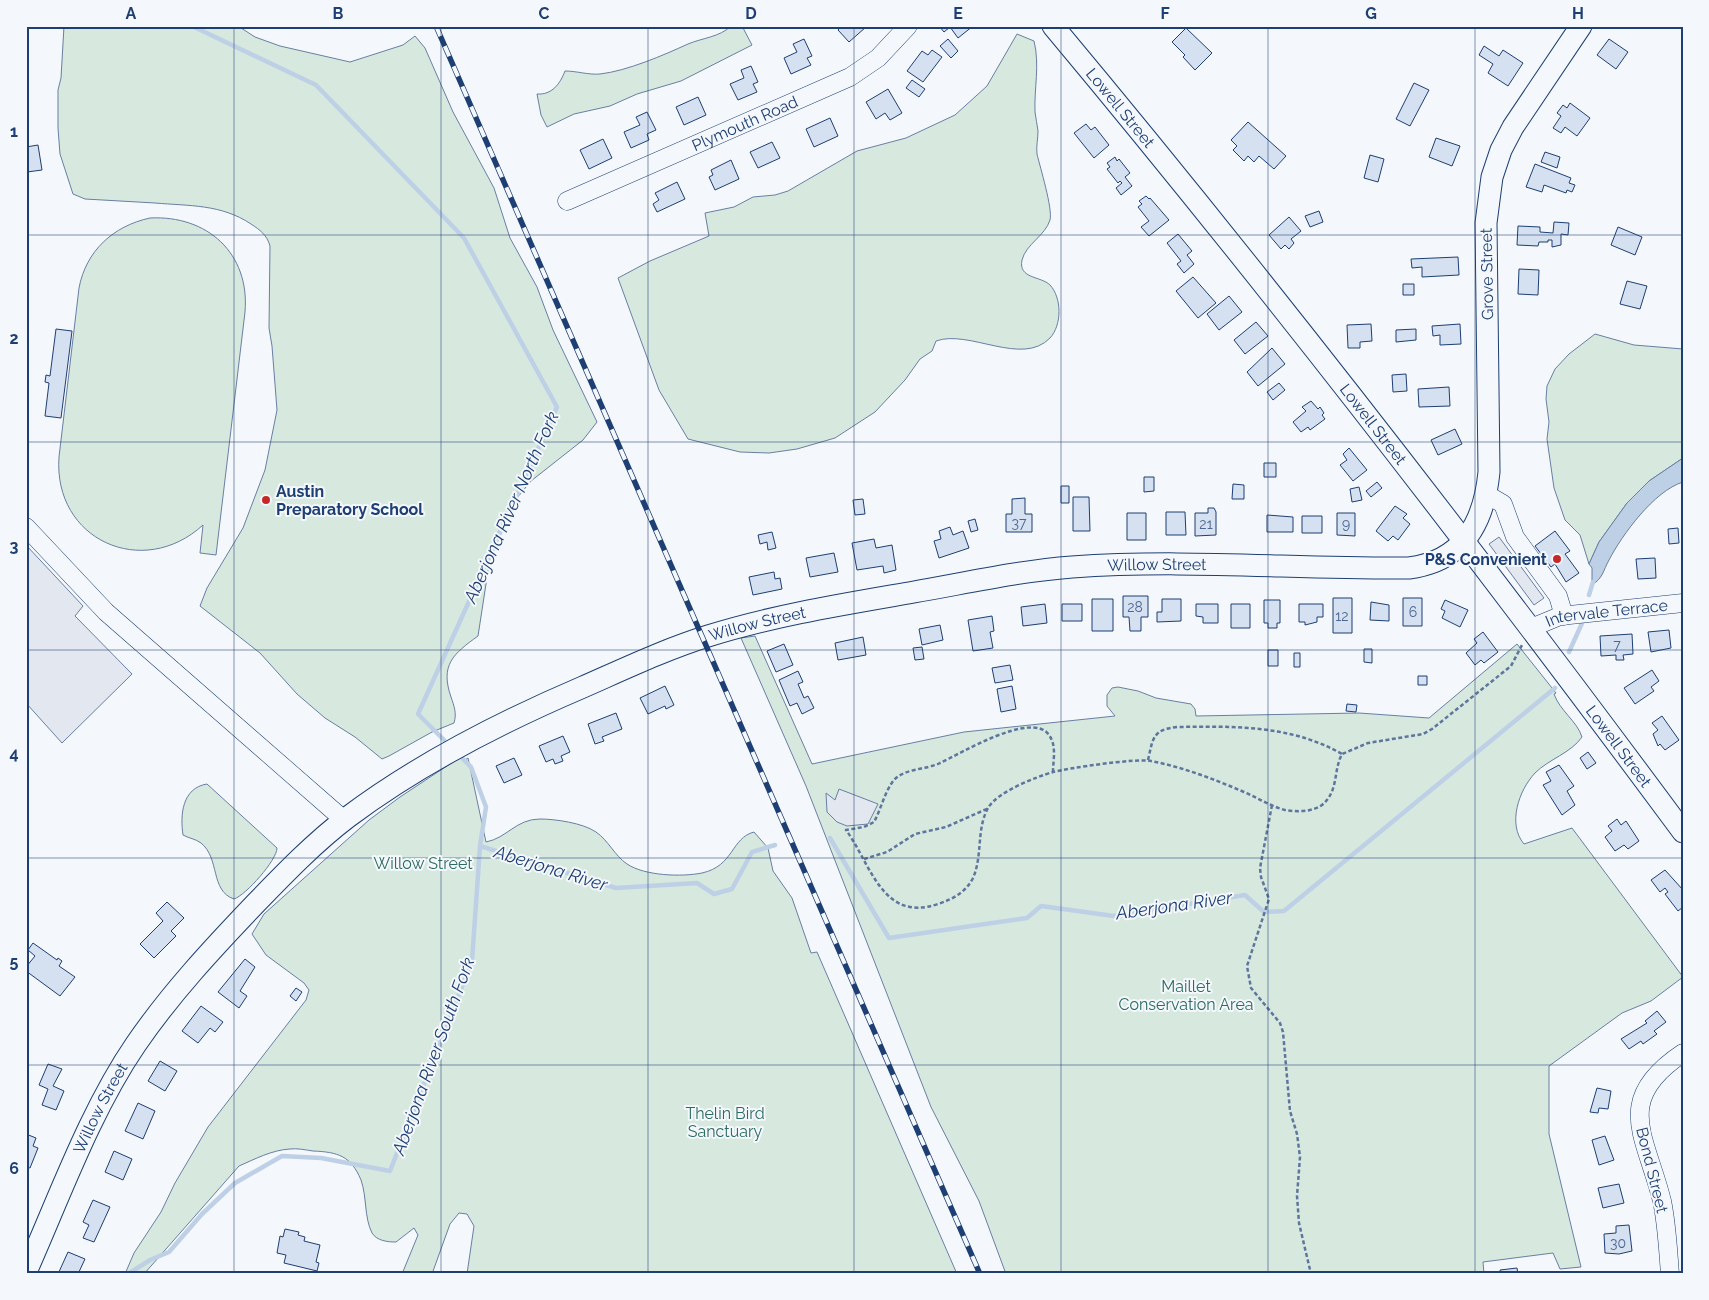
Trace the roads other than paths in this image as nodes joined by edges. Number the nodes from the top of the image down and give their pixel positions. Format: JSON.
{"nodes":[{"id":1,"x":908,"y":26,"type":"edge"},
{"id":2,"x":1053,"y":26,"type":"edge"},
{"id":3,"x":1581,"y":26,"type":"edge"},
{"id":4,"x":567,"y":201,"type":"dead end"},
{"id":5,"x":1486,"y":494,"type":"junction"},
{"id":6,"x":26,"y":527,"type":"edge"},
{"id":7,"x":1465,"y":542,"type":"junction"},
{"id":8,"x":1683,"y":603,"type":"edge"},
{"id":9,"x":1564,"y":616,"type":"junction"},
{"id":10,"x":1531,"y":628,"type":"junction"},
{"id":11,"x":344,"y":820,"type":"junction"},
{"id":12,"x":1683,"y":832,"type":"edge"},
{"id":13,"x":1683,"y":1053,"type":"edge"},
{"id":14,"x":26,"y":1272,"type":"edge"},
{"id":15,"x":1670,"y":1274,"type":"edge"}],
"edges":[{"from":1,"to":4,"type":"street","name":"Plymouth Road"},
{"from":2,"to":7,"type":"main road","name":"Lowell Street"},
{"from":3,"to":5,"type":"main road","name":"Grove Street"},
{"from":5,"to":7,"type":"main road","name":"Grove Street"},
{"from":5,"to":9,"type":"street"},
{"from":6,"to":11,"type":"street"},
{"from":7,"to":10,"type":"main road","name":"Lowell Street"},
{"from":7,"to":11,"type":"main road","name":"Willow Street"},
{"from":8,"to":9,"type":"street","name":"Intervale Terrace"},
{"from":9,"to":10,"type":"street","name":"Intervale Terrace"},
{"from":10,"to":12,"type":"main road","name":"Lowell Street"},
{"from":11,"to":14,"type":"main road","name":"Willow Street"},
{"from":13,"to":15,"type":"street","name":"Bond Street"}]}
